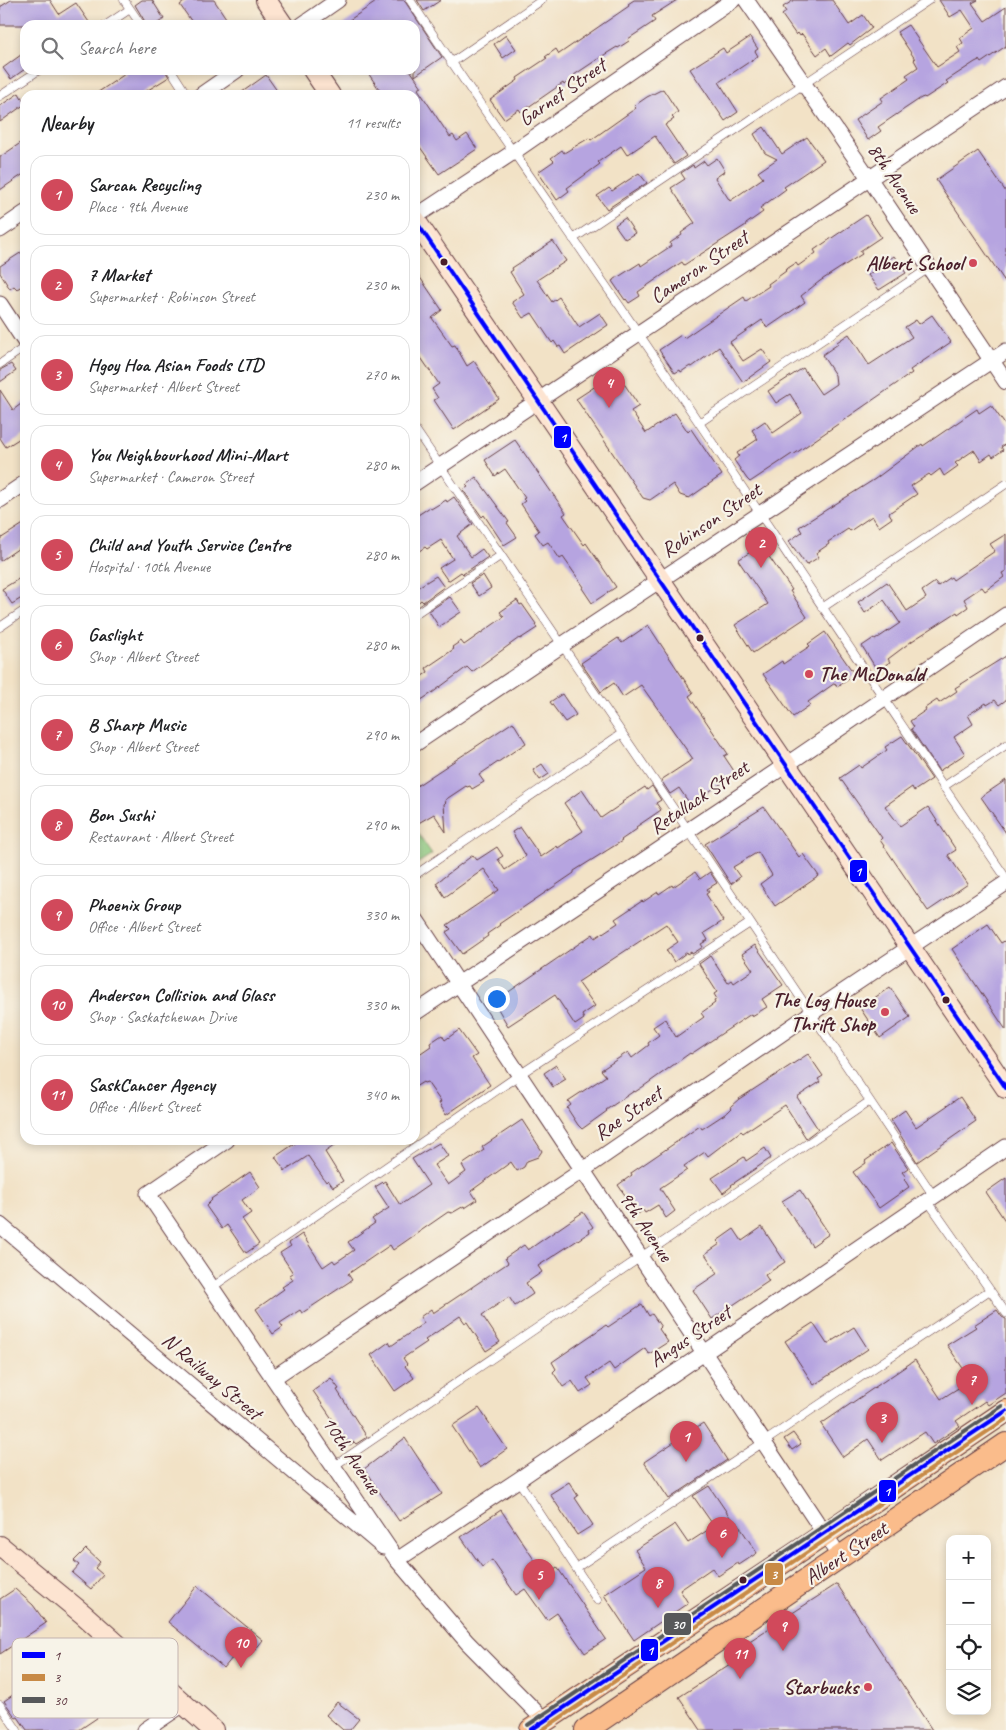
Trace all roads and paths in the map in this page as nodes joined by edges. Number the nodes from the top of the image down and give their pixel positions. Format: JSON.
{"nodes":[{"id":1,"x":124,"y":0,"type":"edge"},
{"id":2,"x":266,"y":0,"type":"edge"},
{"id":3,"x":338,"y":0,"type":"edge"},
{"id":4,"x":410,"y":0,"type":"edge"},
{"id":5,"x":542,"y":0,"type":"edge"},
{"id":6,"x":733,"y":0,"type":"edge"},
{"id":7,"x":746,"y":0,"type":"edge"},
{"id":8,"x":929,"y":0,"type":"edge"},
{"id":9,"x":130,"y":9,"type":"junction"},
{"id":10,"x":114,"y":20,"type":"edge"},
{"id":11,"x":138,"y":20,"type":"edge"},
{"id":12,"x":280,"y":20,"type":"edge"},
{"id":13,"x":309,"y":20,"type":"edge"},
{"id":14,"x":451,"y":63,"type":"junction"},
{"id":15,"x":32,"y":75,"type":"edge"},
{"id":16,"x":174,"y":75,"type":"edge"},
{"id":17,"x":230,"y":75,"type":"edge"},
{"id":18,"x":317,"y":75,"type":"edge"},
{"id":19,"x":804,"y":84,"type":"junction"},
{"id":20,"x":1006,"y":87,"type":"edge"},
{"id":21,"x":184,"y":90,"type":"edge"},
{"id":22,"x":208,"y":90,"type":"edge"},
{"id":23,"x":327,"y":90,"type":"edge"},
{"id":24,"x":0,"y":96,"type":"edge"},
{"id":25,"x":512,"y":153,"type":"junction"},
{"id":26,"x":869,"y":178,"type":"junction"},
{"id":27,"x":420,"y":215,"type":"edge"},
{"id":28,"x":20,"y":216,"type":"edge"},
{"id":29,"x":420,"y":225,"type":"edge"},
{"id":30,"x":0,"y":230,"type":"edge"},
{"id":31,"x":573,"y":239,"type":"junction"},
{"id":32,"x":929,"y":268,"type":"junction"},
{"id":33,"x":0,"y":304,"type":"edge"},
{"id":34,"x":638,"y":333,"type":"junction"},
{"id":35,"x":20,"y":334,"type":"edge"},
{"id":36,"x":20,"y":350,"type":"edge"},
{"id":37,"x":1006,"y":351,"type":"edge"},
{"id":38,"x":991,"y":361,"type":"junction"},
{"id":39,"x":0,"y":364,"type":"edge"},
{"id":40,"x":1006,"y":382,"type":"edge"},
{"id":41,"x":538,"y":400,"type":"junction"},
{"id":42,"x":699,"y":423,"type":"junction"},
{"id":43,"x":420,"y":436,"type":"edge"},
{"id":44,"x":441,"y":466,"type":"junction"},
{"id":45,"x":420,"y":480,"type":"edge"},
{"id":46,"x":1006,"y":484,"type":"edge"},
{"id":47,"x":20,"y":486,"type":"edge"},
{"id":48,"x":0,"y":500,"type":"edge"},
{"id":49,"x":759,"y":513,"type":"junction"},
{"id":50,"x":500,"y":556,"type":"junction"},
{"id":51,"x":660,"y":579,"type":"junction"},
{"id":52,"x":822,"y":608,"type":"junction"},
{"id":53,"x":420,"y":611,"type":"edge"},
{"id":54,"x":20,"y":613,"type":"edge"},
{"id":55,"x":1006,"y":615,"type":"edge"},
{"id":56,"x":0,"y":627,"type":"edge"},
{"id":57,"x":562,"y":645,"type":"junction"},
{"id":58,"x":884,"y":699,"type":"junction"},
{"id":59,"x":622,"y":734,"type":"junction"},
{"id":60,"x":420,"y":741,"type":"edge"},
{"id":61,"x":1006,"y":746,"type":"edge"},
{"id":62,"x":786,"y":765,"type":"junction"},
{"id":63,"x":943,"y":787,"type":"junction"},
{"id":64,"x":688,"y":830,"type":"junction"},
{"id":65,"x":420,"y":872,"type":"edge"},
{"id":66,"x":1006,"y":878,"type":"edge"},
{"id":67,"x":1006,"y":883,"type":"edge"},
{"id":68,"x":750,"y":923,"type":"junction"},
{"id":69,"x":420,"y":926,"type":"edge"},
{"id":70,"x":910,"y":947,"type":"junction"},
{"id":71,"x":458,"y":983,"type":"junction"},
{"id":72,"x":420,"y":1010,"type":"edge"},
{"id":73,"x":810,"y":1014,"type":"junction"},
{"id":74,"x":519,"y":1075,"type":"junction"},
{"id":75,"x":1006,"y":1088,"type":"edge"},
{"id":76,"x":870,"y":1101,"type":"junction"},
{"id":77,"x":420,"y":1143,"type":"edge"},
{"id":78,"x":220,"y":1145,"type":"edge"},
{"id":79,"x":418,"y":1145,"type":"edge"},
{"id":80,"x":1006,"y":1147,"type":"edge"},
{"id":81,"x":583,"y":1170,"type":"junction"},
{"id":82,"x":930,"y":1197,"type":"junction"},
{"id":83,"x":0,"y":1225,"type":"edge"},
{"id":84,"x":641,"y":1257,"type":"junction"},
{"id":85,"x":211,"y":1288,"type":"junction"},
{"id":86,"x":990,"y":1290,"type":"junction"},
{"id":87,"x":1006,"y":1313,"type":"edge"},
{"id":88,"x":704,"y":1352,"type":"junction"},
{"id":89,"x":273,"y":1378,"type":"junction"},
{"id":90,"x":1006,"y":1411,"type":"edge"},
{"id":91,"x":765,"y":1442,"type":"junction"},
{"id":92,"x":1006,"y":1444,"type":"edge"},
{"id":93,"x":334,"y":1466,"type":"junction"},
{"id":94,"x":518,"y":1480,"type":"junction"},
{"id":95,"x":825,"y":1534,"type":"junction"},
{"id":96,"x":3,"y":1554,"type":"edge"},
{"id":97,"x":840,"y":1557,"type":"junction"},
{"id":98,"x":397,"y":1560,"type":"junction"},
{"id":99,"x":576,"y":1568,"type":"junction"},
{"id":100,"x":597,"y":1600,"type":"dead end"},
{"id":101,"x":111,"y":1638,"type":"edge"},
{"id":102,"x":178,"y":1697,"type":"edge"},
{"id":103,"x":185,"y":1703,"type":"junction"},
{"id":104,"x":0,"y":1705,"type":"edge"},
{"id":105,"x":178,"y":1708,"type":"edge"},
{"id":106,"x":163,"y":1718,"type":"edge"},
{"id":107,"x":538,"y":1725,"type":"edge"},
{"id":108,"x":17,"y":1730,"type":"edge"},
{"id":109,"x":145,"y":1730,"type":"edge"},
{"id":110,"x":213,"y":1730,"type":"edge"},
{"id":111,"x":586,"y":1730,"type":"edge"}],
"edges":[{"from":1,"to":9,"type":"lane"},
{"from":2,"to":12,"type":"main road"},
{"from":3,"to":13,"type":"street"},
{"from":4,"to":14,"type":"lane"},
{"from":5,"to":14,"type":"lane"},
{"from":6,"to":25,"type":"street","name":"Garnet Street"},
{"from":7,"to":19,"type":"street","name":"8th Avenue"},
{"from":8,"to":19,"type":"lane"},
{"from":9,"to":10,"type":"lane"},
{"from":9,"to":11,"type":"lane"},
{"from":14,"to":25,"type":"lane"},
{"from":15,"to":24,"type":"lane"},
{"from":16,"to":21,"type":"lane"},
{"from":17,"to":22,"type":"street"},
{"from":18,"to":23,"type":"main road"},
{"from":19,"to":26,"type":"street","name":"8th Avenue"},
{"from":19,"to":31,"type":"lane"},
{"from":20,"to":26,"type":"street","name":"Cameron Street"},
{"from":25,"to":27,"type":"street","name":"Garnet Street"},
{"from":25,"to":31,"type":"lane"},
{"from":26,"to":32,"type":"street","name":"8th Avenue"},
{"from":26,"to":34,"type":"street","name":"Cameron Street"},
{"from":28,"to":30,"type":"street"},
{"from":29,"to":41,"type":"main road"},
{"from":31,"to":34,"type":"lane"},
{"from":32,"to":38,"type":"street","name":"8th Avenue"},
{"from":32,"to":42,"type":"lane"},
{"from":33,"to":35,"type":"street"},
{"from":34,"to":41,"type":"street","name":"Cameron Street"},
{"from":34,"to":42,"type":"lane"},
{"from":36,"to":39,"type":"lane"},
{"from":37,"to":38,"type":"street","name":"Robinson Street"},
{"from":38,"to":40,"type":"street","name":"8th Avenue"},
{"from":38,"to":49,"type":"street","name":"Robinson Street"},
{"from":41,"to":44,"type":"street","name":"Cameron Street"},
{"from":41,"to":51,"type":"main road"},
{"from":42,"to":49,"type":"lane"},
{"from":43,"to":44,"type":"lane"},
{"from":44,"to":45,"type":"street","name":"Cameron Street"},
{"from":44,"to":50,"type":"lane"},
{"from":46,"to":52,"type":"lane"},
{"from":47,"to":48,"type":"street"},
{"from":49,"to":51,"type":"street","name":"Robinson Street"},
{"from":49,"to":52,"type":"lane"},
{"from":50,"to":53,"type":"lane"},
{"from":50,"to":57,"type":"lane"},
{"from":51,"to":57,"type":"street","name":"Robinson Street"},
{"from":51,"to":62,"type":"main road"},
{"from":52,"to":58,"type":"lane"},
{"from":54,"to":56,"type":"lane"},
{"from":55,"to":58,"type":"street","name":"Retallack Street"},
{"from":57,"to":59,"type":"lane"},
{"from":57,"to":60,"type":"street","name":"Robinson Street"},
{"from":58,"to":62,"type":"street","name":"Retallack Street"},
{"from":58,"to":63,"type":"lane"},
{"from":59,"to":64,"type":"lane"},
{"from":59,"to":65,"type":"lane"},
{"from":61,"to":63,"type":"lane"},
{"from":62,"to":64,"type":"street","name":"Retallack Street"},
{"from":62,"to":70,"type":"main road"},
{"from":63,"to":66,"type":"lane"},
{"from":64,"to":68,"type":"lane"},
{"from":64,"to":71,"type":"street","name":"Retallack Street"},
{"from":67,"to":70,"type":"street","name":"Rae Street"},
{"from":68,"to":73,"type":"lane"},
{"from":68,"to":74,"type":"lane"},
{"from":69,"to":71,"type":"street","name":"9th Avenue"},
{"from":70,"to":73,"type":"street","name":"Rae Street"},
{"from":70,"to":75,"type":"main road"},
{"from":71,"to":72,"type":"street","name":"Retallack Street"},
{"from":71,"to":74,"type":"street","name":"9th Avenue"},
{"from":73,"to":76,"type":"lane"},
{"from":73,"to":81,"type":"street","name":"Rae Street"},
{"from":74,"to":77,"type":"lane"},
{"from":74,"to":81,"type":"street","name":"9th Avenue"},
{"from":76,"to":82,"type":"lane"},
{"from":76,"to":84,"type":"lane"},
{"from":78,"to":85,"type":"street","name":"10th Avenue"},
{"from":79,"to":85,"type":"lane"},
{"from":80,"to":82,"type":"street","name":"Angus Street"},
{"from":81,"to":84,"type":"street","name":"9th Avenue"},
{"from":81,"to":89,"type":"street","name":"Rae Street"},
{"from":82,"to":86,"type":"lane"},
{"from":82,"to":88,"type":"street","name":"Angus Street"},
{"from":83,"to":98,"type":"street","name":"N Railway Street"},
{"from":84,"to":88,"type":"street","name":"9th Avenue"},
{"from":84,"to":93,"type":"lane"},
{"from":85,"to":89,"type":"street","name":"10th Avenue"},
{"from":86,"to":87,"type":"lane"},
{"from":86,"to":91,"type":"lane"},
{"from":88,"to":91,"type":"street","name":"9th Avenue"},
{"from":88,"to":94,"type":"street","name":"Angus Street"},
{"from":89,"to":93,"type":"street","name":"10th Avenue"},
{"from":90,"to":95,"type":"main road","name":"Albert Street"},
{"from":91,"to":95,"type":"street","name":"9th Avenue"},
{"from":91,"to":99,"type":"lane"},
{"from":92,"to":97,"type":"main road","name":"Albert Street"},
{"from":93,"to":98,"type":"street","name":"10th Avenue"},
{"from":94,"to":98,"type":"street","name":"Angus Street"},
{"from":94,"to":99,"type":"lane"},
{"from":95,"to":97,"type":"street","name":"9th Avenue"},
{"from":95,"to":107,"type":"main road","name":"Albert Street"},
{"from":96,"to":101,"type":"main road"},
{"from":97,"to":111,"type":"main road","name":"Albert Street"},
{"from":98,"to":107,"type":"street","name":"10th Avenue"},
{"from":99,"to":100,"type":"lane"},
{"from":102,"to":103,"type":"main road"},
{"from":103,"to":105,"type":"street"},
{"from":103,"to":110,"type":"main road"},
{"from":104,"to":108,"type":"lane"},
{"from":106,"to":109,"type":"street"}]}
